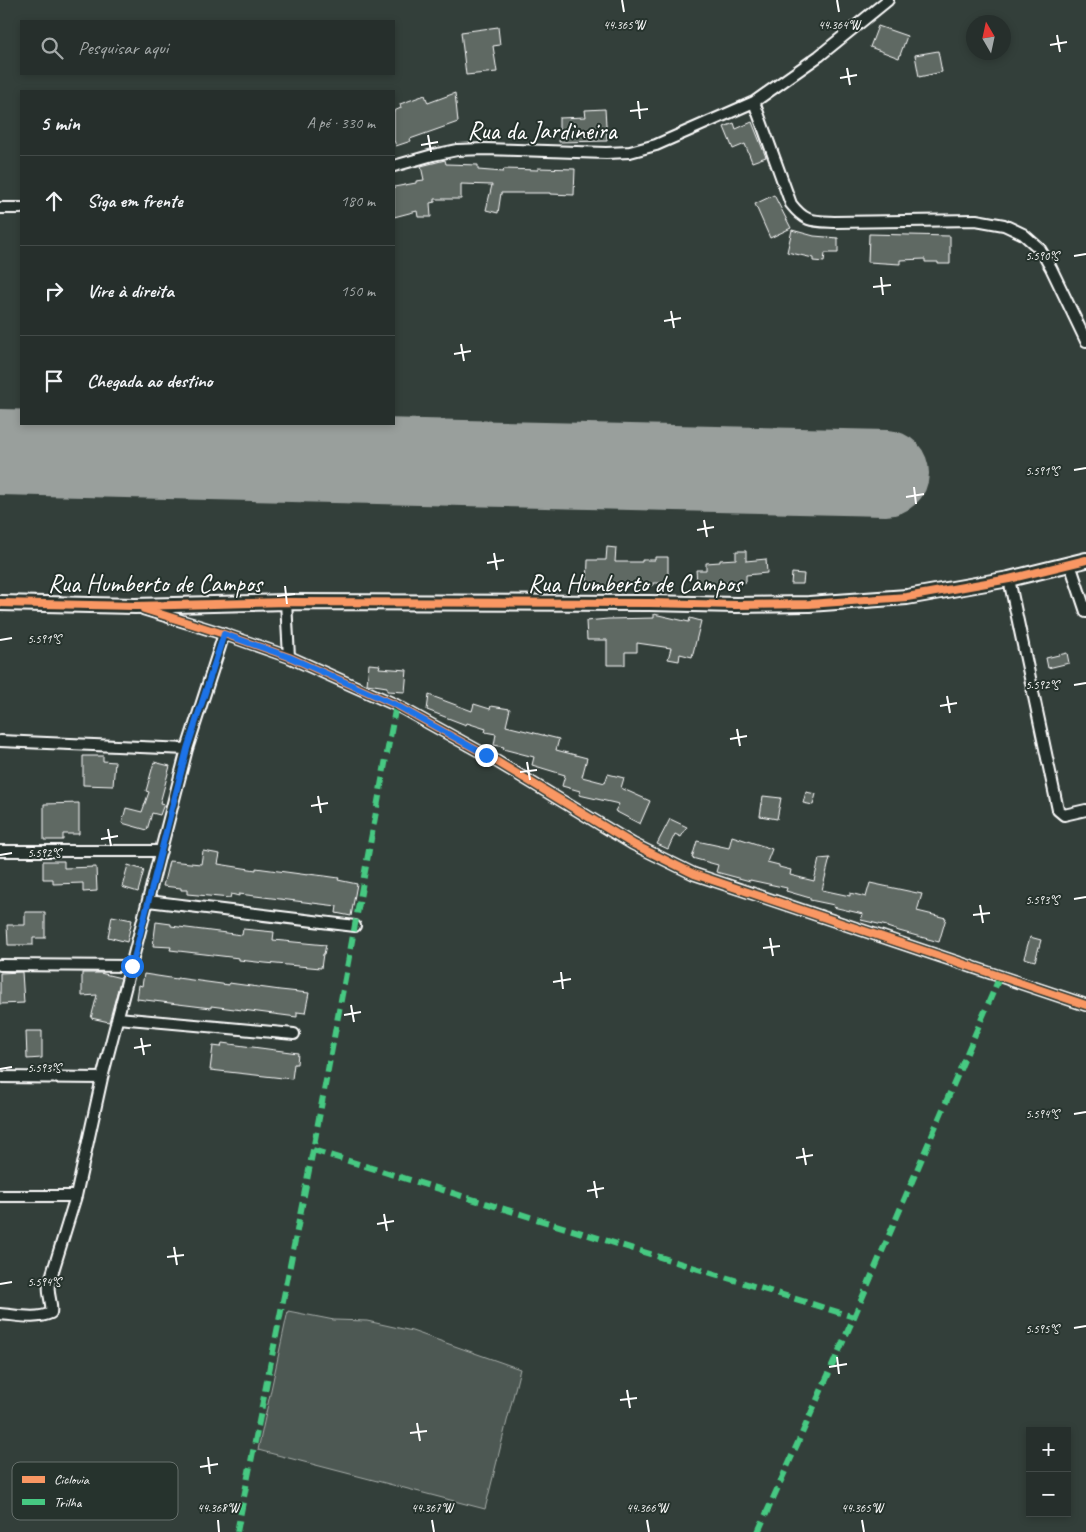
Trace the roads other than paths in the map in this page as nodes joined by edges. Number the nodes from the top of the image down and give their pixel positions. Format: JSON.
{"nodes":[{"id":1,"x":888,"y":0,"type":"edge"},
{"id":2,"x":754,"y":102,"type":"junction"},
{"id":3,"x":395,"y":166,"type":"edge"},
{"id":4,"x":0,"y":208,"type":"edge"},
{"id":5,"x":20,"y":208,"type":"edge"},
{"id":6,"x":1086,"y":341,"type":"edge"},
{"id":7,"x":1086,"y":560,"type":"edge"},
{"id":8,"x":1070,"y":564,"type":"junction"},
{"id":9,"x":1009,"y":579,"type":"junction"},
{"id":10,"x":286,"y":602,"type":"junction"},
{"id":11,"x":0,"y":604,"type":"edge"},
{"id":12,"x":135,"y":606,"type":"junction"},
{"id":13,"x":1086,"y":612,"type":"edge"},
{"id":14,"x":224,"y":634,"type":"junction"},
{"id":15,"x":289,"y":657,"type":"junction"},
{"id":16,"x":0,"y":741,"type":"edge"},
{"id":17,"x":187,"y":749,"type":"junction"},
{"id":18,"x":1086,"y":810,"type":"edge"},
{"id":19,"x":0,"y":851,"type":"edge"},
{"id":20,"x":161,"y":851,"type":"junction"},
{"id":21,"x":148,"y":901,"type":"junction"},
{"id":22,"x":356,"y":926,"type":"dead end"},
{"id":23,"x":0,"y":965,"type":"edge"},
{"id":24,"x":132,"y":966,"type":"junction"},
{"id":25,"x":1086,"y":1005,"type":"edge"},
{"id":26,"x":118,"y":1018,"type":"junction"},
{"id":27,"x":294,"y":1034,"type":"dead end"},
{"id":28,"x":0,"y":1077,"type":"edge"},
{"id":29,"x":102,"y":1078,"type":"junction"},
{"id":30,"x":0,"y":1196,"type":"edge"},
{"id":31,"x":76,"y":1196,"type":"junction"},
{"id":32,"x":0,"y":1314,"type":"edge"}],
"edges":[{"from":1,"to":2,"type":"street","name":"Rua da Jardineira"},
{"from":2,"to":3,"type":"street","name":"Rua da Jardineira"},
{"from":2,"to":6,"type":"street"},
{"from":4,"to":5,"type":"street"},
{"from":7,"to":8,"type":"street","name":"Rua Humberto de Campos"},
{"from":8,"to":9,"type":"street","name":"Rua Humberto de Campos"},
{"from":8,"to":13,"type":"street"},
{"from":9,"to":10,"type":"street","name":"Rua Humberto de Campos"},
{"from":9,"to":18,"type":"street"},
{"from":10,"to":12,"type":"street","name":"Rua Humberto de Campos"},
{"from":10,"to":15,"type":"street"},
{"from":11,"to":12,"type":"street","name":"Rua Humberto de Campos"},
{"from":12,"to":14,"type":"street"},
{"from":14,"to":15,"type":"street"},
{"from":14,"to":17,"type":"street"},
{"from":15,"to":25,"type":"street"},
{"from":16,"to":17,"type":"street"},
{"from":17,"to":20,"type":"street"},
{"from":19,"to":20,"type":"street"},
{"from":20,"to":21,"type":"street"},
{"from":21,"to":22,"type":"street"},
{"from":21,"to":24,"type":"street"},
{"from":23,"to":24,"type":"street"},
{"from":24,"to":26,"type":"street"},
{"from":26,"to":27,"type":"street"},
{"from":26,"to":29,"type":"street"},
{"from":28,"to":29,"type":"street"},
{"from":29,"to":31,"type":"street"},
{"from":30,"to":31,"type":"street"},
{"from":31,"to":32,"type":"street"}]}
